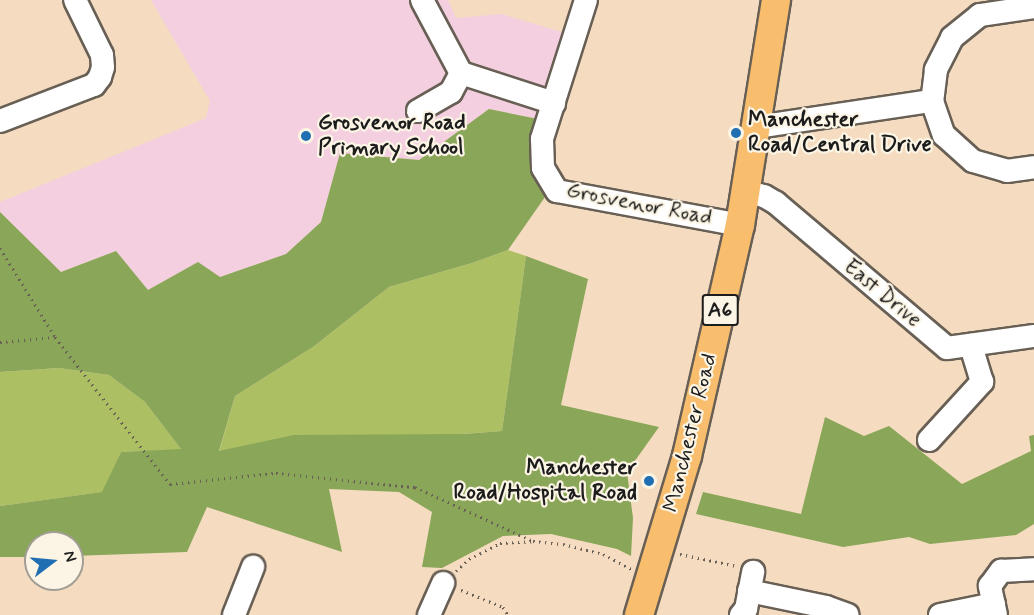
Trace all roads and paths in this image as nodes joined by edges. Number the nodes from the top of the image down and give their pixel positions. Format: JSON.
{"nodes":[{"id":1,"x":75,"y":0,"type":"edge"},
{"id":2,"x":422,"y":0,"type":"edge"},
{"id":3,"x":586,"y":0,"type":"edge"},
{"id":4,"x":776,"y":0,"type":"edge"},
{"id":5,"x":1034,"y":7,"type":"edge"},
{"id":6,"x":461,"y":73,"type":"junction"},
{"id":7,"x":932,"y":101,"type":"junction"},
{"id":8,"x":554,"y":103,"type":"junction"},
{"id":9,"x":418,"y":111,"type":"dead end"},
{"id":10,"x":0,"y":121,"type":"edge"},
{"id":11,"x":757,"y":127,"type":"junction"},
{"id":12,"x":1034,"y":167,"type":"edge"},
{"id":13,"x":746,"y":191,"type":"junction"},
{"id":14,"x":740,"y":225,"type":"junction"},
{"id":15,"x":0,"y":248,"type":"edge"},
{"id":16,"x":1034,"y":336,"type":"edge"},
{"id":17,"x":54,"y":337,"type":"junction"},
{"id":18,"x":0,"y":342,"type":"edge"},
{"id":19,"x":971,"y":345,"type":"junction"},
{"id":20,"x":929,"y":440,"type":"dead end"},
{"id":21,"x":533,"y":541,"type":"junction"},
{"id":22,"x":661,"y":548,"type":"junction"},
{"id":23,"x":253,"y":567,"type":"dead end"},
{"id":24,"x":1034,"y":570,"type":"edge"},
{"id":25,"x":651,"y":579,"type":"junction"},
{"id":26,"x":443,"y":583,"type":"junction"},
{"id":27,"x":747,"y":597,"type":"edge"},
{"id":28,"x":995,"y":609,"type":"edge"},
{"id":29,"x":234,"y":615,"type":"edge"},
{"id":30,"x":429,"y":615,"type":"edge"},
{"id":31,"x":508,"y":615,"type":"edge"},
{"id":32,"x":639,"y":615,"type":"edge"},
{"id":33,"x":848,"y":615,"type":"edge"},
{"id":34,"x":940,"y":615,"type":"edge"}],
"edges":[{"from":1,"to":10,"type":"street"},
{"from":2,"to":6,"type":"street"},
{"from":3,"to":8,"type":"street","name":"Grosvenor Road"},
{"from":4,"to":11,"type":"main road","name":"Manchester Road","number":"A6"},
{"from":5,"to":7,"type":"street"},
{"from":6,"to":8,"type":"street"},
{"from":6,"to":9,"type":"street"},
{"from":7,"to":11,"type":"street"},
{"from":7,"to":12,"type":"street"},
{"from":8,"to":14,"type":"street","name":"Grosvenor Road"},
{"from":11,"to":13,"type":"main road","name":"Manchester Road","number":"A6"},
{"from":13,"to":14,"type":"main road","name":"Manchester Road","number":"A6"},
{"from":13,"to":19,"type":"street","name":"East Drive"},
{"from":14,"to":22,"type":"main road","name":"Manchester Road","number":"A6"},
{"from":15,"to":17,"type":"path"},
{"from":16,"to":19,"type":"street","name":"East Drive"},
{"from":17,"to":18,"type":"path"},
{"from":17,"to":21,"type":"path"},
{"from":19,"to":20,"type":"street"},
{"from":21,"to":25,"type":"path"},
{"from":21,"to":26,"type":"path"},
{"from":22,"to":25,"type":"main road","name":"Manchester Road","number":"A6"},
{"from":22,"to":27,"type":"path"},
{"from":23,"to":29,"type":"street"},
{"from":24,"to":28,"type":"street"},
{"from":25,"to":32,"type":"main road","name":"Manchester Road","number":"A6"},
{"from":26,"to":30,"type":"street"},
{"from":26,"to":31,"type":"path"},
{"from":27,"to":33,"type":"street"},
{"from":28,"to":34,"type":"street"}]}
